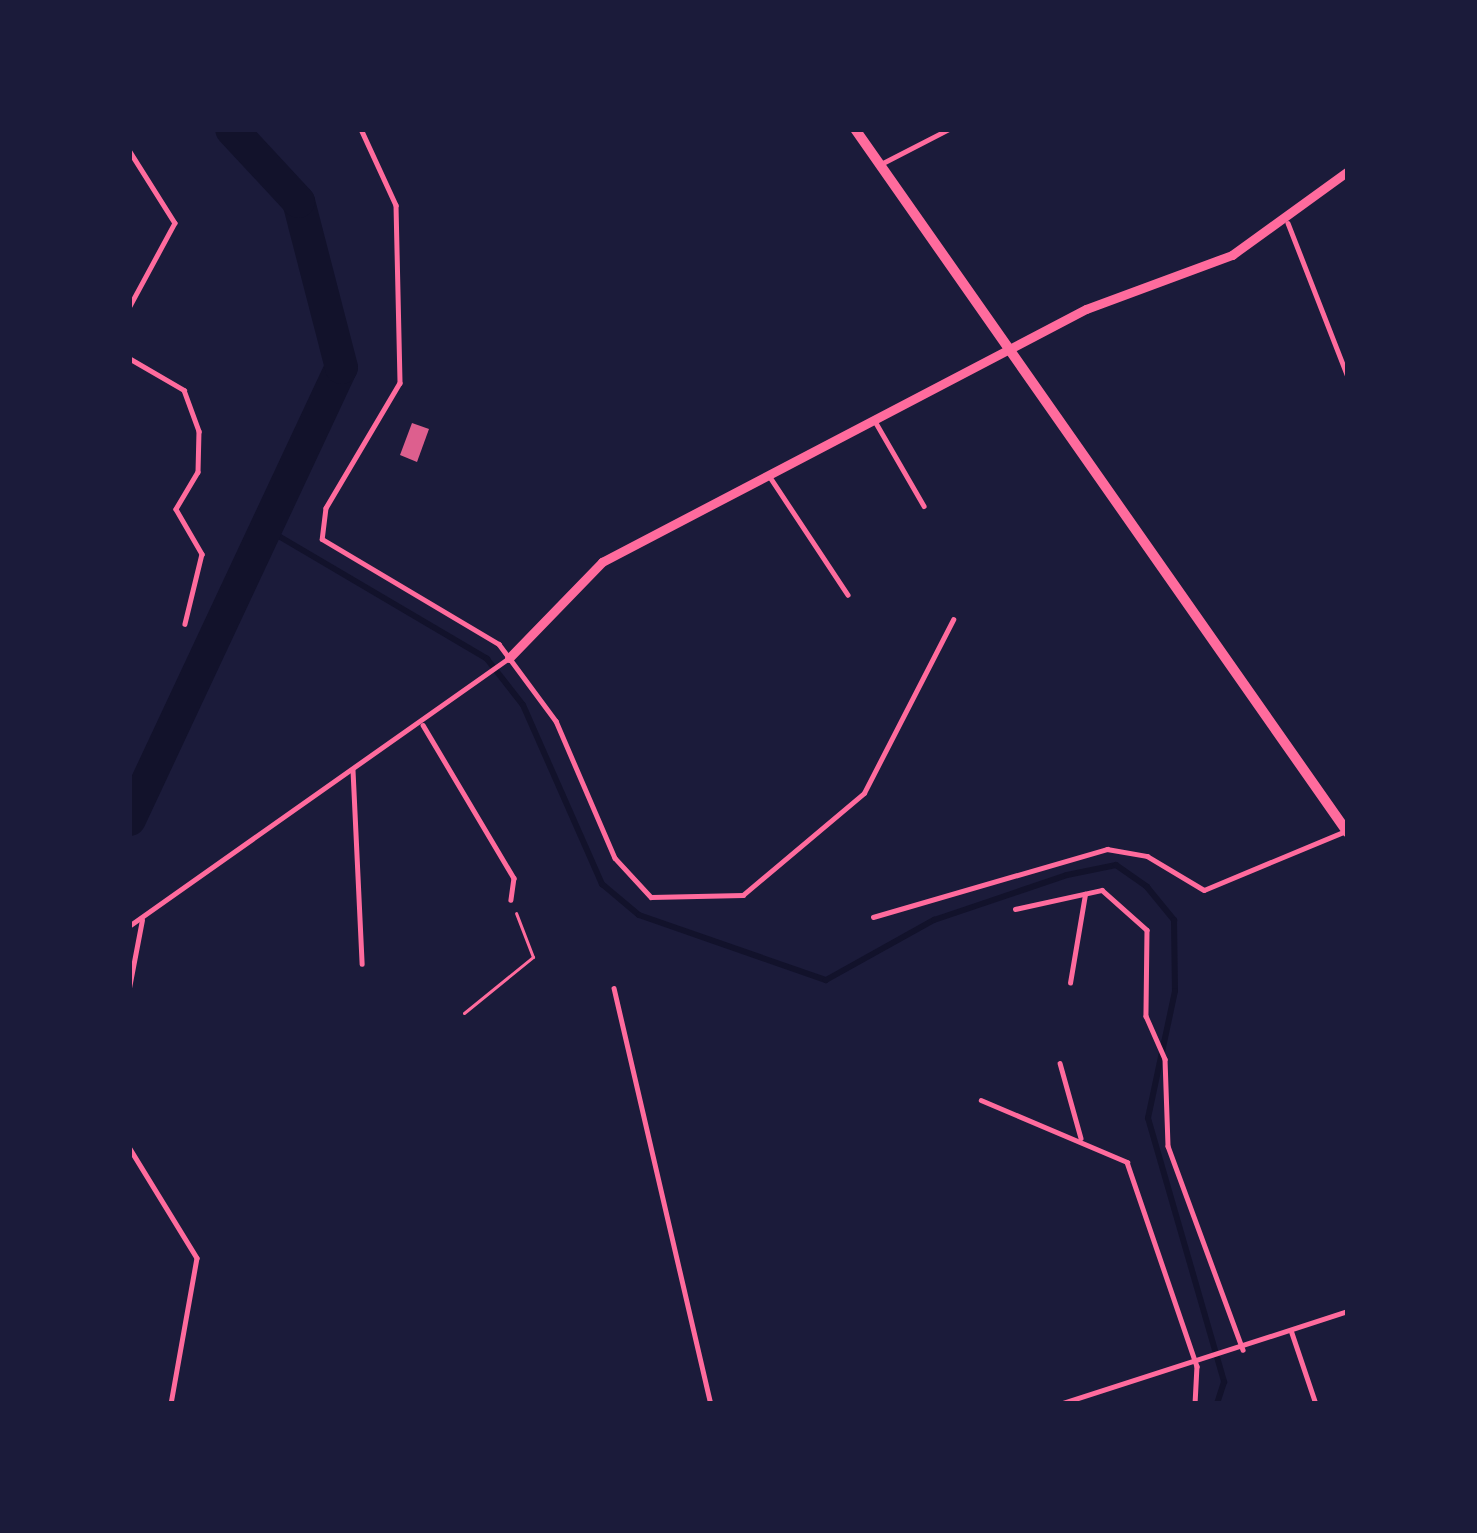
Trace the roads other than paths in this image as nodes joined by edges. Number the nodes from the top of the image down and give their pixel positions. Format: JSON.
{"nodes":[{"id":1,"x":362,"y":129,"type":"edge"},
{"id":2,"x":855,"y":129,"type":"edge"},
{"id":3,"x":949,"y":129,"type":"edge"},
{"id":4,"x":129,"y":150,"type":"edge"},
{"id":5,"x":877,"y":166,"type":"junction"},
{"id":6,"x":1348,"y":171,"type":"edge"},
{"id":7,"x":1288,"y":223,"type":"junction"},
{"id":8,"x":129,"y":308,"type":"edge"},
{"id":9,"x":129,"y":358,"type":"edge"},
{"id":10,"x":1008,"y":358,"type":"junction"},
{"id":11,"x":1348,"y":377,"type":"edge"},
{"id":12,"x":874,"y":421,"type":"junction"},
{"id":13,"x":767,"y":472,"type":"junction"},
{"id":14,"x":924,"y":506,"type":"dead end"},
{"id":15,"x":848,"y":595,"type":"dead end"},
{"id":16,"x":952,"y":620,"type":"dead end"},
{"id":17,"x":185,"y":624,"type":"dead end"},
{"id":18,"x":508,"y":658,"type":"junction"},
{"id":19,"x":423,"y":725,"type":"junction"},
{"id":20,"x":353,"y":770,"type":"junction"},
{"id":21,"x":1347,"y":832,"type":"edge"},
{"id":22,"x":1085,"y":894,"type":"junction"},
{"id":23,"x":511,"y":900,"type":"road end"},
{"id":24,"x":1015,"y":909,"type":"dead end"},
{"id":25,"x":873,"y":917,"type":"dead end"},
{"id":26,"x":142,"y":920,"type":"junction"},
{"id":27,"x":129,"y":926,"type":"edge"},
{"id":28,"x":362,"y":964,"type":"dead end"},
{"id":29,"x":1070,"y":983,"type":"dead end"},
{"id":30,"x":129,"y":988,"type":"edge"},
{"id":31,"x":614,"y":988,"type":"dead end"},
{"id":32,"x":1060,"y":1063,"type":"dead end"},
{"id":33,"x":981,"y":1100,"type":"dead end"},
{"id":34,"x":1081,"y":1138,"type":"junction"},
{"id":35,"x":129,"y":1148,"type":"edge"},
{"id":36,"x":1348,"y":1311,"type":"edge"},
{"id":37,"x":1291,"y":1330,"type":"junction"},
{"id":38,"x":1243,"y":1351,"type":"junction"},
{"id":39,"x":1197,"y":1366,"type":"junction"},
{"id":40,"x":171,"y":1404,"type":"edge"},
{"id":41,"x":711,"y":1404,"type":"edge"},
{"id":42,"x":1060,"y":1404,"type":"edge"},
{"id":43,"x":1195,"y":1404,"type":"edge"},
{"id":44,"x":1316,"y":1404,"type":"edge"}],
"edges":[{"from":1,"to":18,"type":"lane"},
{"from":2,"to":5,"type":"street"},
{"from":3,"to":5,"type":"lane"},
{"from":4,"to":8,"type":"lane"},
{"from":5,"to":10,"type":"street"},
{"from":6,"to":7,"type":"street"},
{"from":7,"to":10,"type":"street"},
{"from":7,"to":11,"type":"lane"},
{"from":9,"to":17,"type":"lane"},
{"from":10,"to":12,"type":"street"},
{"from":10,"to":21,"type":"street"},
{"from":12,"to":13,"type":"street"},
{"from":12,"to":14,"type":"lane"},
{"from":13,"to":15,"type":"lane"},
{"from":13,"to":18,"type":"street"},
{"from":16,"to":18,"type":"lane"},
{"from":18,"to":19,"type":"lane"},
{"from":19,"to":20,"type":"lane"},
{"from":19,"to":23,"type":"lane"},
{"from":20,"to":26,"type":"lane"},
{"from":20,"to":28,"type":"lane"},
{"from":21,"to":25,"type":"lane"},
{"from":22,"to":24,"type":"lane"},
{"from":22,"to":29,"type":"lane"},
{"from":22,"to":38,"type":"lane"},
{"from":26,"to":27,"type":"lane"},
{"from":26,"to":30,"type":"lane"},
{"from":31,"to":41,"type":"lane"},
{"from":32,"to":34,"type":"lane"},
{"from":33,"to":34,"type":"lane"},
{"from":34,"to":39,"type":"lane"},
{"from":35,"to":40,"type":"lane"},
{"from":36,"to":37,"type":"lane"},
{"from":37,"to":38,"type":"lane"},
{"from":37,"to":44,"type":"lane"},
{"from":38,"to":39,"type":"lane"},
{"from":39,"to":42,"type":"lane"},
{"from":39,"to":43,"type":"lane"}]}
